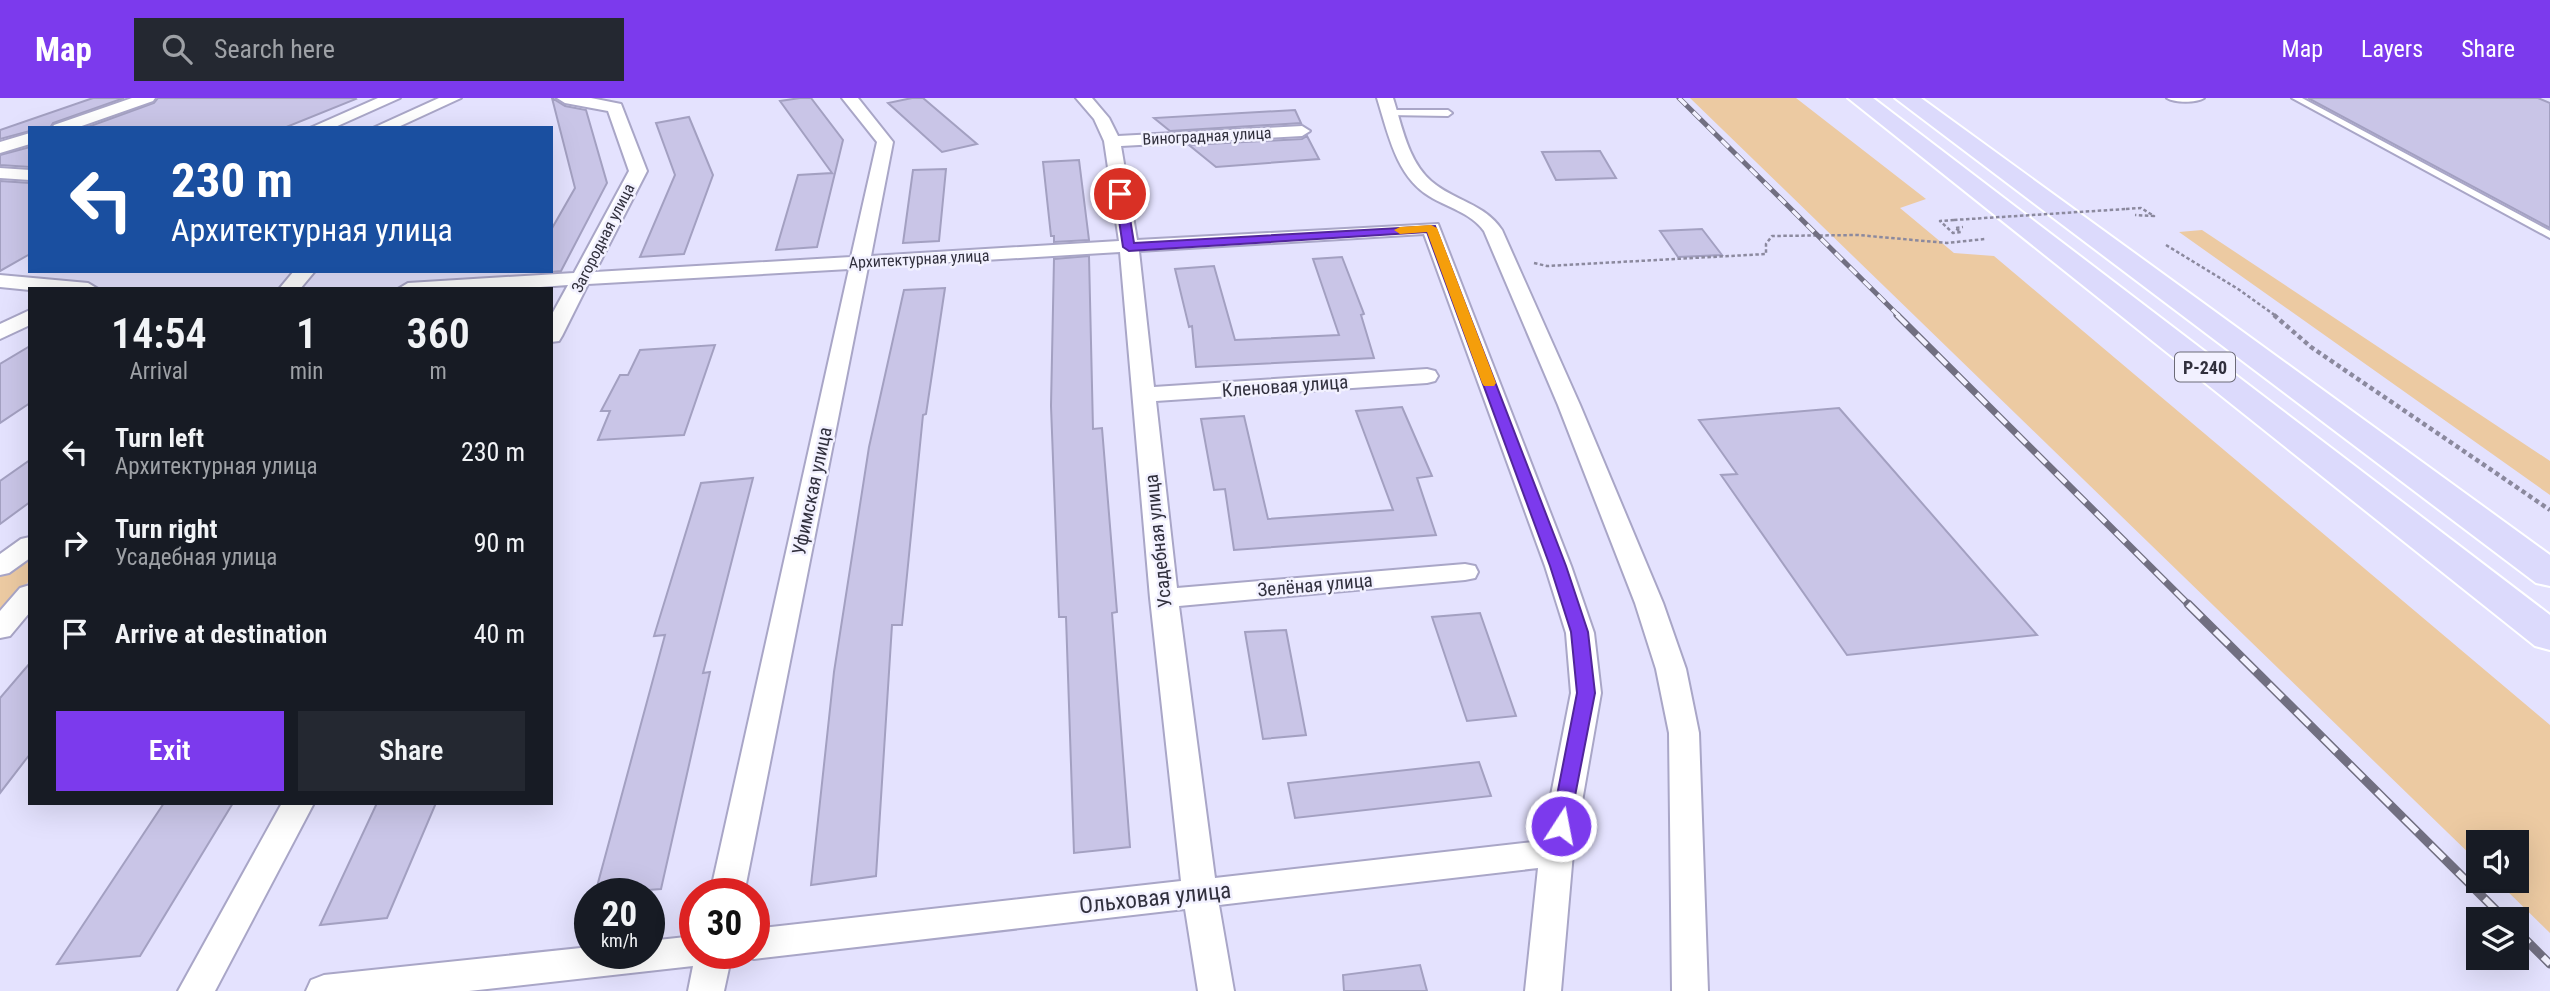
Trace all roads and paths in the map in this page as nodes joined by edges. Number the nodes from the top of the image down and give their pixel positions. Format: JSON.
{"nodes":[{"id":1,"x":147,"y":98,"type":"edge"},
{"id":2,"x":392,"y":98,"type":"edge"},
{"id":3,"x":453,"y":98,"type":"edge"},
{"id":4,"x":565,"y":98,"type":"edge"},
{"id":5,"x":850,"y":98,"type":"edge"},
{"id":6,"x":1084,"y":98,"type":"edge"},
{"id":7,"x":1859,"y":98,"type":"edge"},
{"id":8,"x":1906,"y":98,"type":"edge"},
{"id":9,"x":2171,"y":98,"type":"edge"},
{"id":10,"x":2200,"y":98,"type":"edge"},
{"id":11,"x":2296,"y":98,"type":"edge"},
{"id":12,"x":1388,"y":106,"type":"edge"},
{"id":13,"x":1448,"y":113,"type":"dead end"},
{"id":14,"x":66,"y":126,"type":"edge"},
{"id":15,"x":323,"y":126,"type":"edge"},
{"id":16,"x":386,"y":126,"type":"edge"},
{"id":17,"x":1302,"y":131,"type":"dead end"},
{"id":18,"x":28,"y":139,"type":"edge"},
{"id":19,"x":1112,"y":141,"type":"junction"},
{"id":20,"x":0,"y":148,"type":"edge"},
{"id":21,"x":0,"y":173,"type":"edge"},
{"id":22,"x":28,"y":175,"type":"edge"},
{"id":23,"x":2135,"y":215,"type":"dead end"},
{"id":24,"x":1963,"y":227,"type":"dead end"},
{"id":25,"x":1431,"y":228,"type":"joint"},
{"id":26,"x":2550,"y":235,"type":"edge"},
{"id":27,"x":1985,"y":239,"type":"dead end"},
{"id":28,"x":2166,"y":245,"type":"dead end"},
{"id":29,"x":1129,"y":247,"type":"junction"},
{"id":30,"x":861,"y":262,"type":"junction"},
{"id":31,"x":1547,"y":267,"type":"dead end"},
{"id":32,"x":43,"y":273,"type":"edge"},
{"id":33,"x":100,"y":273,"type":"edge"},
{"id":34,"x":303,"y":273,"type":"edge"},
{"id":35,"x":582,"y":279,"type":"junction"},
{"id":36,"x":0,"y":281,"type":"edge"},
{"id":37,"x":26,"y":284,"type":"junction"},
{"id":38,"x":63,"y":287,"type":"edge"},
{"id":39,"x":77,"y":287,"type":"edge"},
{"id":40,"x":291,"y":287,"type":"edge"},
{"id":41,"x":443,"y":287,"type":"edge"},
{"id":42,"x":0,"y":298,"type":"edge"},
{"id":43,"x":28,"y":317,"type":"edge"},
{"id":44,"x":553,"y":332,"type":"edge"},
{"id":45,"x":0,"y":334,"type":"edge"},
{"id":46,"x":1427,"y":376,"type":"dead end"},
{"id":47,"x":1142,"y":395,"type":"junction"},
{"id":48,"x":2550,"y":510,"type":"edge"},
{"id":49,"x":28,"y":546,"type":"edge"},
{"id":50,"x":0,"y":567,"type":"edge"},
{"id":51,"x":1465,"y":572,"type":"dead end"},
{"id":52,"x":2550,"y":574,"type":"edge"},
{"id":53,"x":28,"y":596,"type":"edge"},
{"id":54,"x":1164,"y":598,"type":"junction"},
{"id":55,"x":0,"y":629,"type":"edge"},
{"id":56,"x":2550,"y":636,"type":"edge"},
{"id":57,"x":297,"y":805,"type":"edge"},
{"id":58,"x":1556,"y":853,"type":"junction"},
{"id":59,"x":730,"y":878,"type":"edge"},
{"id":60,"x":1200,"y":893,"type":"junction"},
{"id":61,"x":770,"y":942,"type":"edge"},
{"id":62,"x":679,"y":953,"type":"edge"},
{"id":63,"x":711,"y":969,"type":"edge"},
{"id":64,"x":196,"y":991,"type":"edge"},
{"id":65,"x":324,"y":991,"type":"edge"},
{"id":66,"x":706,"y":991,"type":"edge"},
{"id":67,"x":1216,"y":991,"type":"edge"},
{"id":68,"x":1543,"y":991,"type":"edge"},
{"id":69,"x":1690,"y":991,"type":"edge"}],
"edges":[{"from":1,"to":14,"type":"street"},
{"from":2,"to":15,"type":"street"},
{"from":3,"to":16,"type":"street"},
{"from":4,"to":35,"type":"street","name":"Загородная улица"},
{"from":5,"to":30,"type":"street","name":"Уфимская улица"},
{"from":6,"to":19,"type":"street","name":"Усадебная улица"},
{"from":7,"to":56,"type":"highway","number":"Р-240"},
{"from":8,"to":52,"type":"highway","number":"Р-240"},
{"from":9,"to":10,"type":"lane"},
{"from":11,"to":26,"type":"lane"},
{"from":12,"to":13,"type":"lane"},
{"from":12,"to":69,"type":"street"},
{"from":17,"to":19,"type":"street","name":"Виноградная улица"},
{"from":18,"to":20,"type":"street"},
{"from":19,"to":29,"type":"street","name":"Усадебная улица"},
{"from":21,"to":22,"type":"street"},
{"from":23,"to":24,"type":"path","bridge":true},
{"from":25,"to":29,"type":"street","name":"Архитектурная улица"},
{"from":25,"to":58,"type":"street"},
{"from":27,"to":31,"type":"path"},
{"from":28,"to":48,"type":"path"},
{"from":29,"to":30,"type":"street","name":"Архитектурная улица"},
{"from":29,"to":47,"type":"street","name":"Усадебная улица"},
{"from":30,"to":35,"type":"street","name":"Архитектурная улица"},
{"from":30,"to":59,"type":"street","name":"Уфимская улица"},
{"from":32,"to":37,"type":"street"},
{"from":33,"to":39,"type":"street"},
{"from":34,"to":40,"type":"street"},
{"from":35,"to":41,"type":"street","name":"Архитектурная улица"},
{"from":35,"to":44,"type":"street","name":"Загородная улица"},
{"from":36,"to":37,"type":"street"},
{"from":37,"to":38,"type":"street"},
{"from":37,"to":42,"type":"street"},
{"from":43,"to":45,"type":"street"},
{"from":46,"to":47,"type":"street","name":"Кленовая улица"},
{"from":47,"to":54,"type":"street","name":"Усадебная улица"},
{"from":49,"to":50,"type":"street"},
{"from":51,"to":54,"type":"street","name":"Зелёная улица"},
{"from":53,"to":55,"type":"street"},
{"from":54,"to":60,"type":"street","name":"Усадебная улица"},
{"from":57,"to":64,"type":"street"},
{"from":58,"to":60,"type":"street","name":"Ольховая улица"},
{"from":58,"to":68,"type":"street"},
{"from":60,"to":61,"type":"street","name":"Ольховая улица"},
{"from":60,"to":67,"type":"street","name":"Усадебная улица"},
{"from":62,"to":65,"type":"street"},
{"from":63,"to":66,"type":"street"}]}
